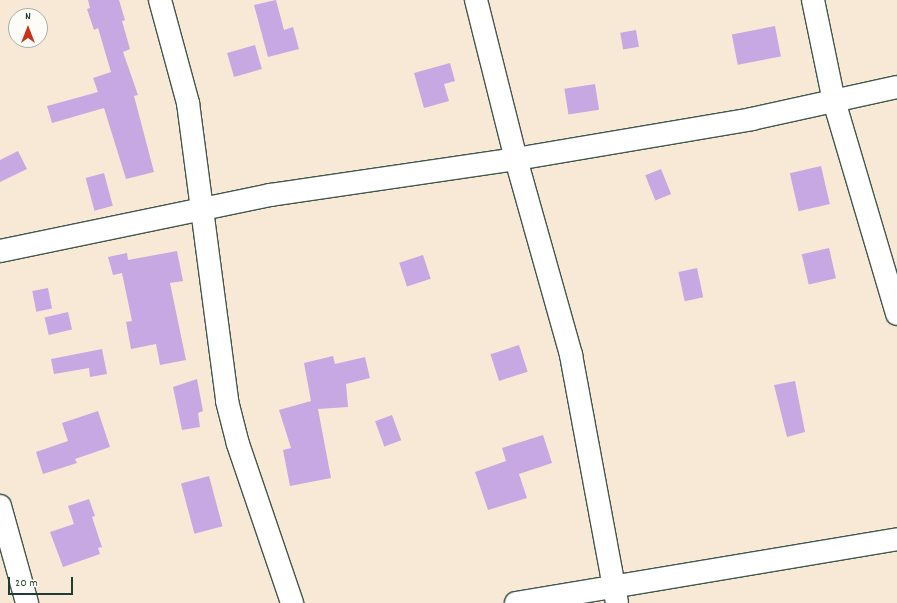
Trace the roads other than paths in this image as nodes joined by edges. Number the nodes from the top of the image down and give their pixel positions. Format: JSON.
{"nodes":[{"id":1,"x":160,"y":0,"type":"edge"},
{"id":2,"x":476,"y":0,"type":"edge"},
{"id":3,"x":813,"y":0,"type":"edge"},
{"id":4,"x":897,"y":87,"type":"edge"},
{"id":5,"x":834,"y":101,"type":"junction"},
{"id":6,"x":516,"y":159,"type":"junction"},
{"id":7,"x":202,"y":208,"type":"junction"},
{"id":8,"x":0,"y":251,"type":"edge"},
{"id":9,"x":897,"y":314,"type":"edge"},
{"id":10,"x":0,"y":506,"type":"edge"},
{"id":11,"x":897,"y":539,"type":"edge"},
{"id":12,"x":615,"y":595,"type":"edge"},
{"id":13,"x":27,"y":603,"type":"edge"},
{"id":14,"x":292,"y":603,"type":"edge"},
{"id":15,"x":516,"y":603,"type":"edge"}],
"edges":[{"from":1,"to":7,"type":"street"},
{"from":2,"to":6,"type":"street"},
{"from":3,"to":5,"type":"street"},
{"from":4,"to":5,"type":"street"},
{"from":5,"to":6,"type":"street"},
{"from":5,"to":9,"type":"street"},
{"from":6,"to":7,"type":"street"},
{"from":6,"to":12,"type":"street"},
{"from":7,"to":8,"type":"street"},
{"from":7,"to":14,"type":"street"},
{"from":10,"to":13,"type":"street"},
{"from":11,"to":12,"type":"street"},
{"from":12,"to":15,"type":"street"}]}
